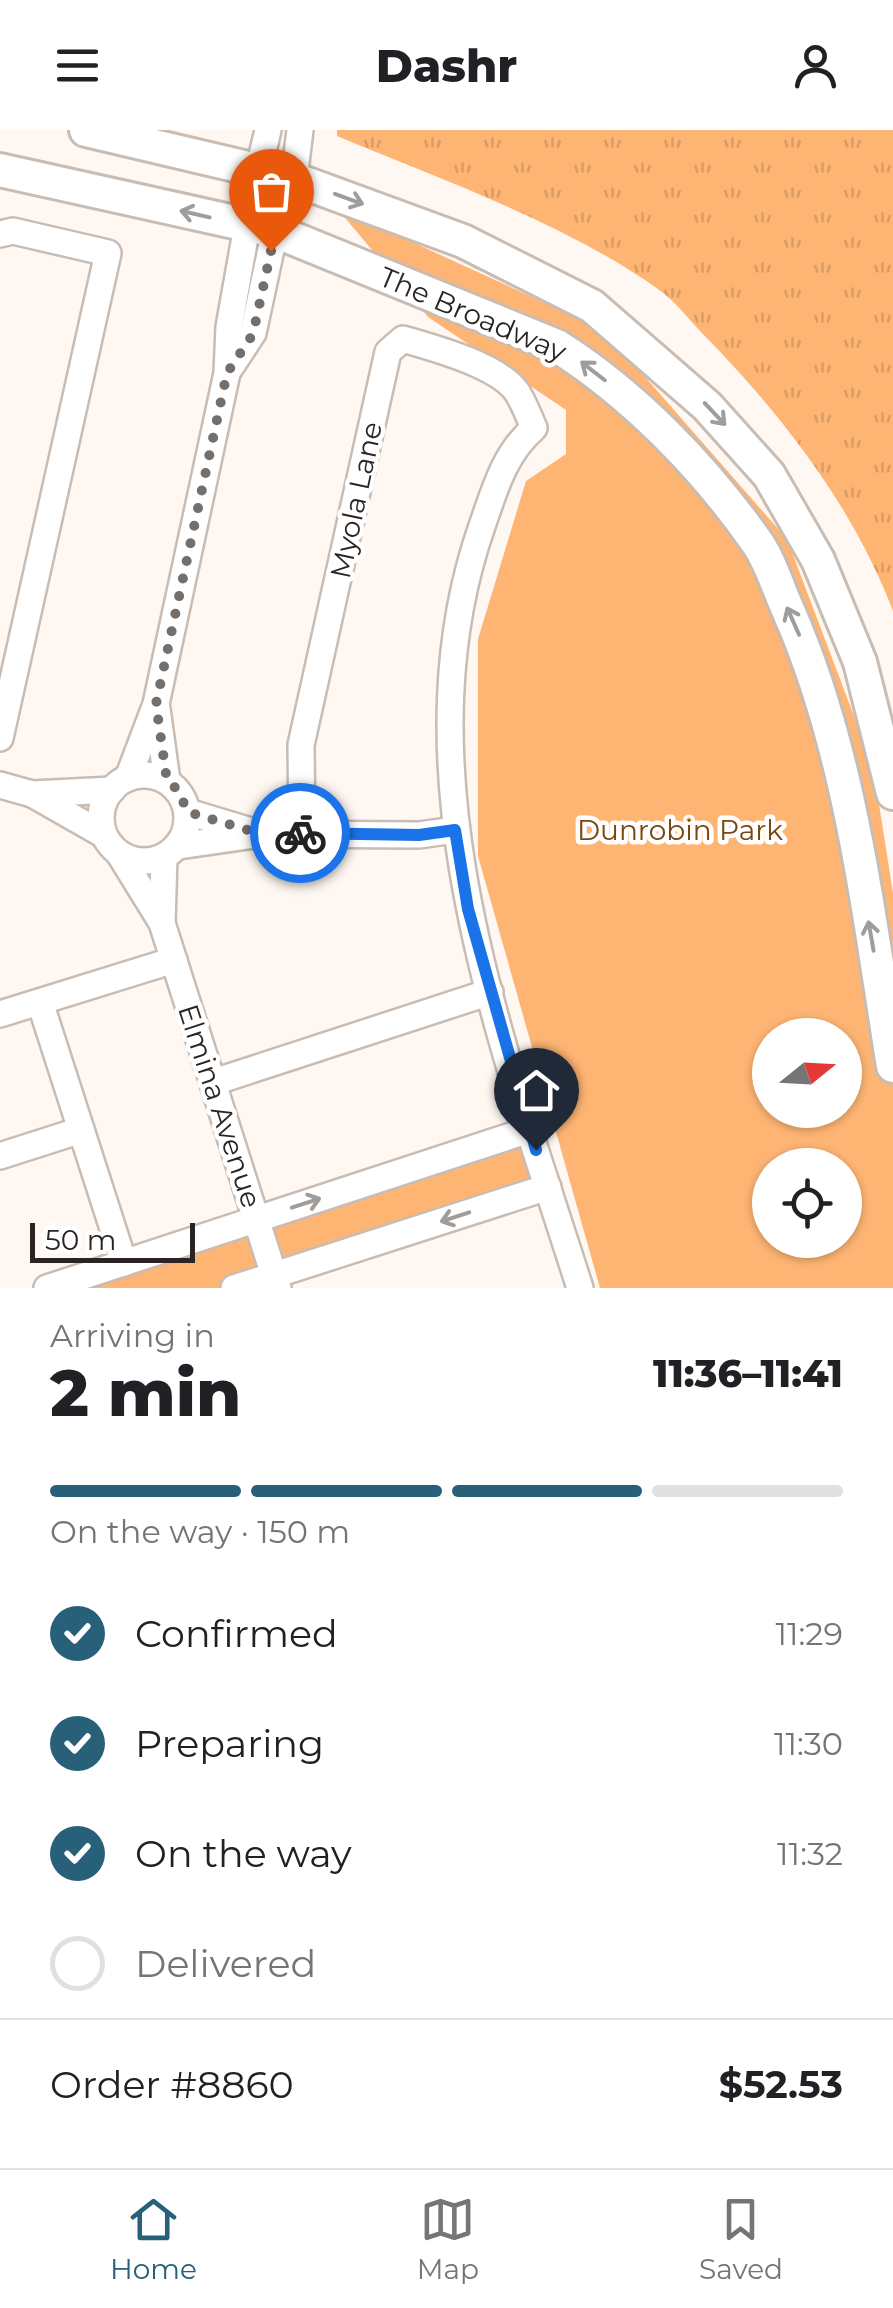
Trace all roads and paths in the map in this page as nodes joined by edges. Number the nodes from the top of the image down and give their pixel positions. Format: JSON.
{"nodes":[{"id":1,"x":86,"y":130,"type":"edge"},
{"id":2,"x":268,"y":130,"type":"edge"},
{"id":3,"x":300,"y":130,"type":"edge"},
{"id":4,"x":259,"y":168,"type":"junction"},
{"id":5,"x":0,"y":170,"type":"edge"},
{"id":6,"x":294,"y":178,"type":"junction"},
{"id":7,"x":261,"y":229,"type":"junction"},
{"id":8,"x":0,"y":234,"type":"edge"},
{"id":9,"x":156,"y":704,"type":"junction"},
{"id":10,"x":0,"y":738,"type":"edge"},
{"id":11,"x":167,"y":781,"type":"junction"},
{"id":12,"x":0,"y":784,"type":"edge"},
{"id":13,"x":120,"y":784,"type":"junction"},
{"id":14,"x":893,"y":793,"type":"edge"},
{"id":15,"x":32,"y":794,"type":"junction"},
{"id":16,"x":188,"y":812,"type":"junction"},
{"id":17,"x":455,"y":830,"type":"junction"},
{"id":18,"x":302,"y":833,"type":"junction"},
{"id":19,"x":104,"y":834,"type":"junction"},
{"id":20,"x":261,"y":834,"type":"junction"},
{"id":21,"x":171,"y":852,"type":"junction"},
{"id":22,"x":120,"y":855,"type":"junction"},
{"id":23,"x":162,"y":923,"type":"junction"},
{"id":24,"x":174,"y":960,"type":"junction"},
{"id":25,"x":490,"y":992,"type":"junction"},
{"id":26,"x":40,"y":1002,"type":"junction"},
{"id":27,"x":0,"y":1014,"type":"edge"},
{"id":28,"x":893,"y":1066,"type":"edge"},
{"id":29,"x":214,"y":1082,"type":"junction"},
{"id":30,"x":81,"y":1130,"type":"junction"},
{"id":31,"x":529,"y":1130,"type":"junction"},
{"id":32,"x":0,"y":1156,"type":"edge"},
{"id":33,"x":548,"y":1187,"type":"junction"},
{"id":34,"x":256,"y":1220,"type":"junction"},
{"id":35,"x":124,"y":1263,"type":"junction"},
{"id":36,"x":276,"y":1282,"type":"edge"},
{"id":37,"x":48,"y":1288,"type":"edge"},
{"id":38,"x":234,"y":1288,"type":"edge"},
{"id":39,"x":580,"y":1288,"type":"edge"}],
"edges":[{"from":1,"to":4,"type":"main road","name":"The Broadway"},
{"from":2,"to":4,"type":"street"},
{"from":3,"to":6,"type":"street"},
{"from":4,"to":6,"type":"main road","name":"The Broadway"},
{"from":7,"to":5,"type":"main road","name":"The Broadway","one_way":true},
{"from":6,"to":14,"type":"main road","name":"The Broadway","one_way":true},
{"from":7,"to":9,"type":"street"},
{"from":28,"to":7,"type":"main road","name":"The Broadway","one_way":true},
{"from":8,"to":10,"type":"street"},
{"from":9,"to":11,"type":"street"},
{"from":9,"to":13,"type":"street"},
{"from":11,"to":13,"type":"street"},
{"from":11,"to":16,"type":"street"},
{"from":12,"to":15,"type":"street"},
{"from":13,"to":15,"type":"street"},
{"from":13,"to":19,"type":"street"},
{"from":15,"to":19,"type":"street"},
{"from":16,"to":20,"type":"street"},
{"from":16,"to":21,"type":"street"},
{"from":17,"to":18,"type":"street"},
{"from":17,"to":18,"type":"street","name":"Myola Lane"},
{"from":17,"to":25,"type":"street"},
{"from":18,"to":20,"type":"street"},
{"from":19,"to":22,"type":"street"},
{"from":20,"to":21,"type":"street"},
{"from":21,"to":22,"type":"street"},
{"from":21,"to":23,"type":"street","name":"Elmina Avenue"},
{"from":22,"to":23,"type":"street","name":"Elmina Avenue"},
{"from":23,"to":24,"type":"street","name":"Elmina Avenue"},
{"from":24,"to":26,"type":"street"},
{"from":24,"to":29,"type":"street","name":"Elmina Avenue"},
{"from":25,"to":29,"type":"street"},
{"from":25,"to":31,"type":"street"},
{"from":26,"to":27,"type":"street"},
{"from":26,"to":30,"type":"street"},
{"from":29,"to":34,"type":"street","name":"Elmina Avenue"},
{"from":30,"to":32,"type":"street"},
{"from":30,"to":35,"type":"street"},
{"from":31,"to":33,"type":"street"},
{"from":34,"to":31,"type":"street","one_way":true},
{"from":33,"to":36,"type":"street","one_way":true},
{"from":33,"to":39,"type":"street"},
{"from":34,"to":35,"type":"street"},
{"from":34,"to":36,"type":"street","name":"Elmina Avenue"},
{"from":35,"to":37,"type":"street"},
{"from":36,"to":38,"type":"street"}]}
